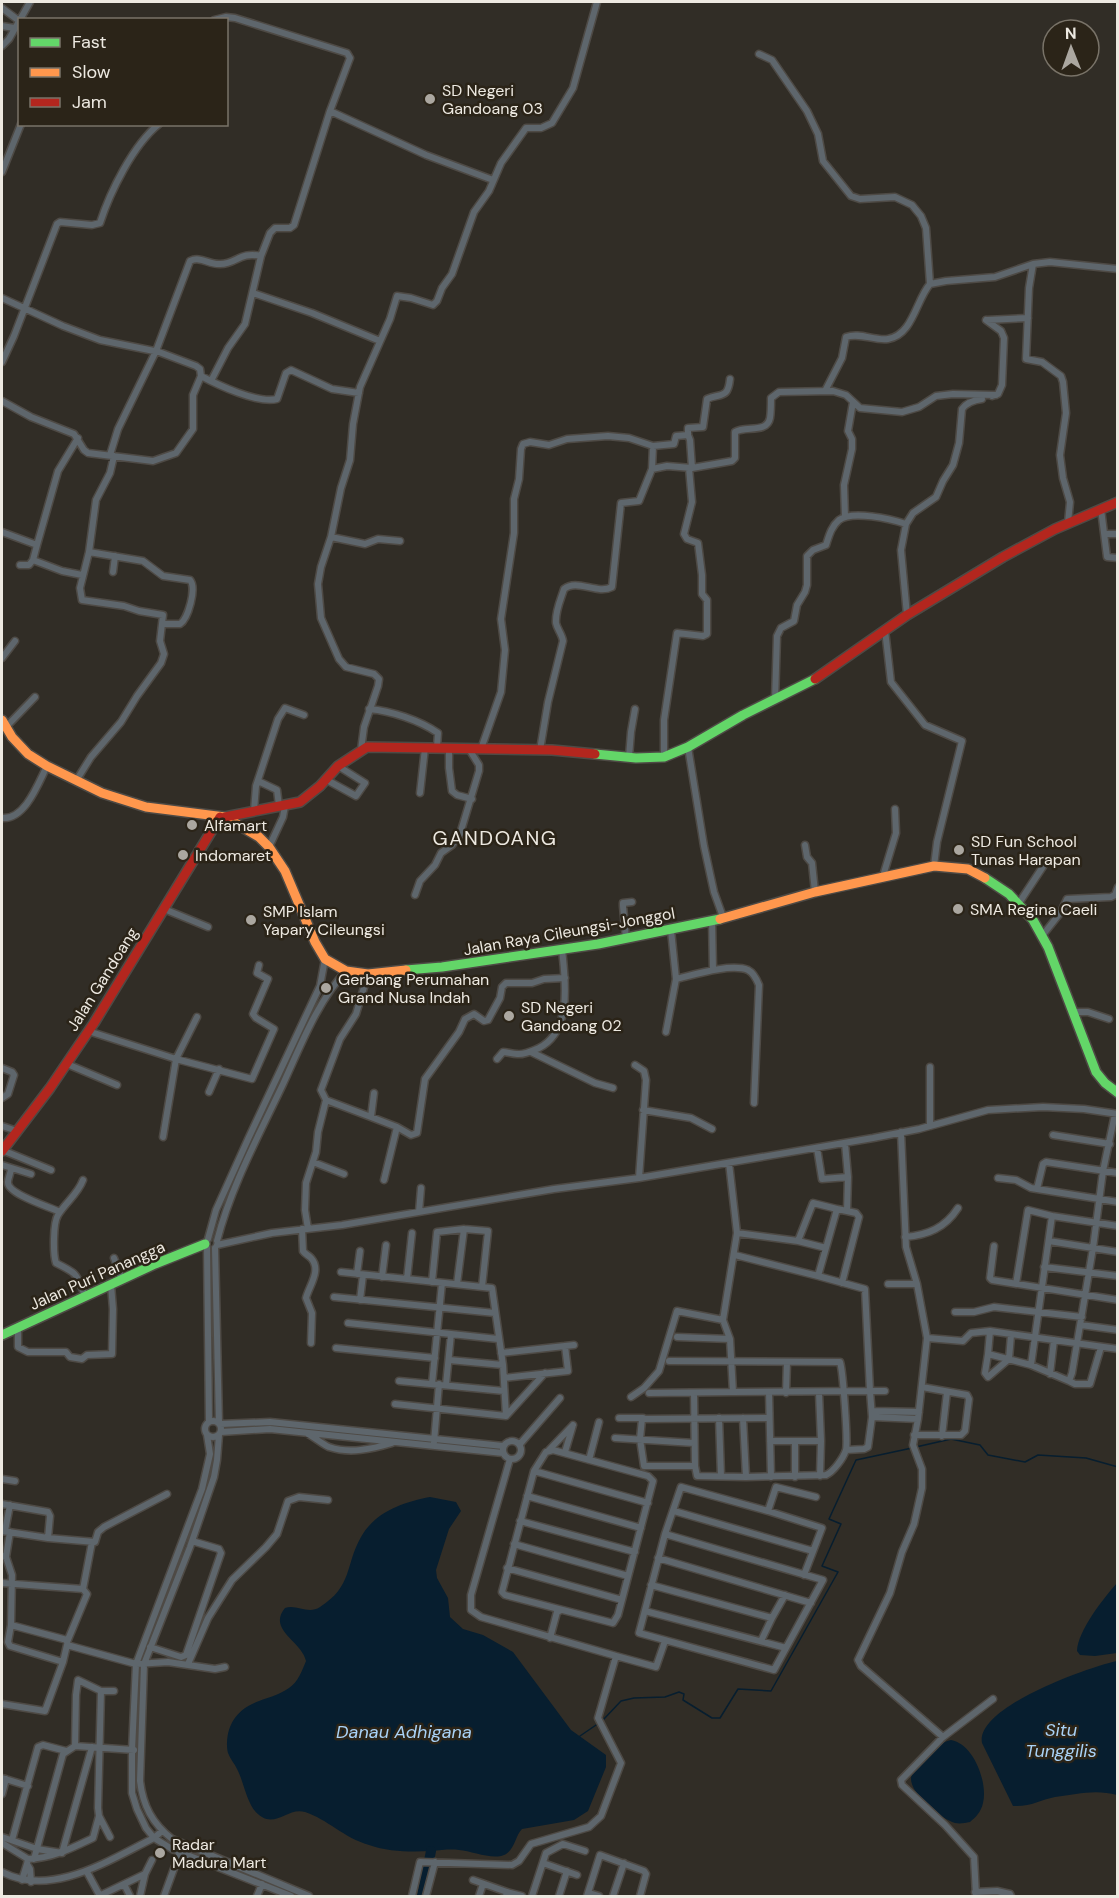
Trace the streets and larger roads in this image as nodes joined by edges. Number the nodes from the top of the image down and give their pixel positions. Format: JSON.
{"nodes":[{"id":1,"x":30,"y":2,"type":"edge"},
{"id":2,"x":597,"y":2,"type":"edge"},
{"id":3,"x":2,"y":8,"type":"edge"},
{"id":4,"x":19,"y":18,"type":"edge"},
{"id":5,"x":222,"y":18,"type":"edge"},
{"id":6,"x":18,"y":20,"type":"edge"},
{"id":7,"x":2,"y":26,"type":"edge"},
{"id":8,"x":14,"y":28,"type":"junction"},
{"id":9,"x":2,"y":46,"type":"edge"},
{"id":10,"x":759,"y":54,"type":"dead end"},
{"id":11,"x":330,"y":111,"type":"junction"},
{"id":12,"x":20,"y":126,"type":"edge"},
{"id":13,"x":157,"y":126,"type":"edge"},
{"id":14,"x":2,"y":172,"type":"edge"},
{"id":15,"x":493,"y":180,"type":"junction"},
{"id":16,"x":261,"y":256,"type":"junction"},
{"id":17,"x":1033,"y":264,"type":"junction"},
{"id":18,"x":1118,"y":269,"type":"edge"},
{"id":19,"x":930,"y":284,"type":"junction"},
{"id":20,"x":253,"y":293,"type":"junction"},
{"id":21,"x":2,"y":298,"type":"edge"},
{"id":22,"x":25,"y":308,"type":"junction"},
{"id":23,"x":1028,"y":318,"type":"junction"},
{"id":24,"x":380,"y":341,"type":"junction"},
{"id":25,"x":156,"y":351,"type":"junction"},
{"id":26,"x":2,"y":362,"type":"edge"},
{"id":27,"x":201,"y":376,"type":"junction"},
{"id":28,"x":730,"y":379,"type":"dead end"},
{"id":29,"x":211,"y":381,"type":"junction"},
{"id":30,"x":825,"y":391,"type":"junction"},
{"id":31,"x":358,"y":393,"type":"junction"},
{"id":32,"x":996,"y":395,"type":"junction"},
{"id":33,"x":2,"y":401,"type":"edge"},
{"id":34,"x":853,"y":402,"type":"junction"},
{"id":35,"x":688,"y":435,"type":"junction"},
{"id":36,"x":78,"y":438,"type":"junction"},
{"id":37,"x":653,"y":446,"type":"junction"},
{"id":38,"x":112,"y":455,"type":"junction"},
{"id":39,"x":690,"y":468,"type":"junction"},
{"id":40,"x":652,"y":469,"type":"junction"},
{"id":41,"x":1118,"y":502,"type":"edge"},
{"id":42,"x":1101,"y":509,"type":"junction"},
{"id":43,"x":845,"y":517,"type":"junction"},
{"id":44,"x":906,"y":524,"type":"junction"},
{"id":45,"x":1068,"y":524,"type":"junction"},
{"id":46,"x":2,"y":532,"type":"edge"},
{"id":47,"x":1105,"y":534,"type":"junction"},
{"id":48,"x":1118,"y":534,"type":"edge"},
{"id":49,"x":331,"y":537,"type":"junction"},
{"id":50,"x":400,"y":541,"type":"dead end"},
{"id":51,"x":37,"y":545,"type":"junction"},
{"id":52,"x":88,"y":552,"type":"junction"},
{"id":53,"x":115,"y":556,"type":"junction"},
{"id":54,"x":1118,"y":558,"type":"edge"},
{"id":55,"x":33,"y":560,"type":"junction"},
{"id":56,"x":20,"y":566,"type":"dead end"},
{"id":57,"x":113,"y":572,"type":"dead end"},
{"id":58,"x":82,"y":575,"type":"junction"},
{"id":59,"x":907,"y":615,"type":"junction"},
{"id":60,"x":163,"y":624,"type":"junction"},
{"id":61,"x":885,"y":630,"type":"junction"},
{"id":62,"x":15,"y":641,"type":"dead end"},
{"id":63,"x":2,"y":657,"type":"edge"},
{"id":64,"x":35,"y":697,"type":"dead end"},
{"id":65,"x":775,"y":700,"type":"junction"},
{"id":66,"x":369,"y":709,"type":"junction"},
{"id":67,"x":635,"y":709,"type":"dead end"},
{"id":68,"x":304,"y":715,"type":"dead end"},
{"id":69,"x":4,"y":723,"type":"edge"},
{"id":70,"x":437,"y":747,"type":"junction"},
{"id":71,"x":688,"y":747,"type":"junction"},
{"id":72,"x":425,"y":748,"type":"junction"},
{"id":73,"x":449,"y":748,"type":"junction"},
{"id":74,"x":469,"y":749,"type":"junction"},
{"id":75,"x":481,"y":749,"type":"junction"},
{"id":76,"x":361,"y":750,"type":"junction"},
{"id":77,"x":540,"y":750,"type":"junction"},
{"id":78,"x":629,"y":757,"type":"junction"},
{"id":79,"x":664,"y":757,"type":"junction"},
{"id":80,"x":47,"y":766,"type":"junction"},
{"id":81,"x":338,"y":766,"type":"junction"},
{"id":82,"x":325,"y":779,"type":"junction"},
{"id":83,"x":76,"y":781,"type":"junction"},
{"id":84,"x":258,"y":781,"type":"junction"},
{"id":85,"x":420,"y":793,"type":"dead end"},
{"id":86,"x":472,"y":798,"type":"junction"},
{"id":87,"x":282,"y":806,"type":"junction"},
{"id":88,"x":895,"y":809,"type":"dead end"},
{"id":89,"x":254,"y":810,"type":"junction"},
{"id":90,"x":222,"y":817,"type":"junction"},
{"id":91,"x":2,"y":818,"type":"edge"},
{"id":92,"x":805,"y":845,"type":"dead end"},
{"id":93,"x":269,"y":847,"type":"junction"},
{"id":94,"x":1046,"y":862,"type":"dead end"},
{"id":95,"x":934,"y":866,"type":"junction"},
{"id":96,"x":883,"y":876,"type":"junction"},
{"id":97,"x":1118,"y":887,"type":"edge"},
{"id":98,"x":814,"y":892,"type":"junction"},
{"id":99,"x":415,"y":895,"type":"dead end"},
{"id":100,"x":632,"y":902,"type":"dead end"},
{"id":101,"x":1019,"y":903,"type":"junction"},
{"id":102,"x":164,"y":909,"type":"junction"},
{"id":103,"x":723,"y":917,"type":"junction"},
{"id":104,"x":712,"y":920,"type":"junction"},
{"id":105,"x":208,"y":927,"type":"dead end"},
{"id":106,"x":670,"y":930,"type":"junction"},
{"id":107,"x":1042,"y":936,"type":"junction"},
{"id":108,"x":626,"y":939,"type":"junction"},
{"id":109,"x":562,"y":949,"type":"junction"},
{"id":110,"x":325,"y":959,"type":"junction"},
{"id":111,"x":259,"y":965,"type":"dead end"},
{"id":112,"x":713,"y":970,"type":"junction"},
{"id":113,"x":346,"y":971,"type":"junction"},
{"id":114,"x":368,"y":974,"type":"junction"},
{"id":115,"x":323,"y":976,"type":"junction"},
{"id":116,"x":565,"y":978,"type":"junction"},
{"id":117,"x":676,"y":979,"type":"junction"},
{"id":118,"x":336,"y":982,"type":"junction"},
{"id":119,"x":1073,"y":1012,"type":"junction"},
{"id":120,"x":197,"y":1017,"type":"dead end"},
{"id":121,"x":1109,"y":1019,"type":"dead end"},
{"id":122,"x":88,"y":1031,"type":"junction"},
{"id":123,"x":666,"y":1032,"type":"dead end"},
{"id":124,"x":531,"y":1052,"type":"junction"},
{"id":125,"x":176,"y":1059,"type":"junction"},
{"id":126,"x":497,"y":1059,"type":"dead end"},
{"id":127,"x":67,"y":1064,"type":"junction"},
{"id":128,"x":635,"y":1065,"type":"dead end"},
{"id":129,"x":287,"y":1067,"type":"junction"},
{"id":130,"x":930,"y":1067,"type":"dead end"},
{"id":131,"x":2,"y":1068,"type":"edge"},
{"id":132,"x":219,"y":1069,"type":"junction"},
{"id":133,"x":117,"y":1085,"type":"dead end"},
{"id":134,"x":613,"y":1088,"type":"dead end"},
{"id":135,"x":209,"y":1092,"type":"dead end"},
{"id":136,"x":374,"y":1093,"type":"dead end"},
{"id":137,"x":1118,"y":1093,"type":"edge"},
{"id":138,"x":2,"y":1098,"type":"edge"},
{"id":139,"x":326,"y":1100,"type":"junction"},
{"id":140,"x":754,"y":1103,"type":"dead end"},
{"id":141,"x":643,"y":1110,"type":"junction"},
{"id":142,"x":1116,"y":1114,"type":"edge"},
{"id":143,"x":371,"y":1117,"type":"junction"},
{"id":144,"x":2,"y":1126,"type":"edge"},
{"id":145,"x":930,"y":1126,"type":"junction"},
{"id":146,"x":397,"y":1127,"type":"junction"},
{"id":147,"x":712,"y":1129,"type":"dead end"},
{"id":148,"x":17,"y":1131,"type":"junction"},
{"id":149,"x":901,"y":1132,"type":"junction"},
{"id":150,"x":1053,"y":1135,"type":"dead end"},
{"id":151,"x":163,"y":1137,"type":"dead end"},
{"id":152,"x":249,"y":1137,"type":"junction"},
{"id":153,"x":256,"y":1141,"type":"junction"},
{"id":154,"x":845,"y":1143,"type":"junction"},
{"id":155,"x":1110,"y":1144,"type":"junction"},
{"id":156,"x":817,"y":1148,"type":"junction"},
{"id":157,"x":2,"y":1151,"type":"edge"},
{"id":158,"x":313,"y":1162,"type":"junction"},
{"id":159,"x":729,"y":1163,"type":"junction"},
{"id":160,"x":2,"y":1164,"type":"edge"},
{"id":161,"x":11,"y":1168,"type":"junction"},
{"id":162,"x":51,"y":1170,"type":"dead end"},
{"id":163,"x":1103,"y":1171,"type":"junction"},
{"id":164,"x":1118,"y":1173,"type":"edge"},
{"id":165,"x":31,"y":1174,"type":"dead end"},
{"id":166,"x":344,"y":1174,"type":"dead end"},
{"id":167,"x":848,"y":1177,"type":"junction"},
{"id":168,"x":639,"y":1178,"type":"junction"},
{"id":169,"x":998,"y":1178,"type":"dead end"},
{"id":170,"x":83,"y":1180,"type":"dead end"},
{"id":171,"x":384,"y":1180,"type":"dead end"},
{"id":172,"x":421,"y":1188,"type":"dead end"},
{"id":173,"x":1037,"y":1189,"type":"junction"},
{"id":174,"x":1098,"y":1199,"type":"junction"},
{"id":175,"x":1118,"y":1202,"type":"edge"},
{"id":176,"x":837,"y":1209,"type":"junction"},
{"id":177,"x":958,"y":1209,"type":"dead end"},
{"id":178,"x":847,"y":1211,"type":"junction"},
{"id":179,"x":60,"y":1212,"type":"junction"},
{"id":180,"x":420,"y":1212,"type":"junction"},
{"id":181,"x":1052,"y":1216,"type":"junction"},
{"id":182,"x":1095,"y":1224,"type":"junction"},
{"id":183,"x":1118,"y":1226,"type":"edge"},
{"id":184,"x":305,"y":1229,"type":"junction"},
{"id":185,"x":464,"y":1229,"type":"junction"},
{"id":186,"x":412,"y":1233,"type":"dead end"},
{"id":187,"x":737,"y":1233,"type":"junction"},
{"id":188,"x":905,"y":1237,"type":"junction"},
{"id":189,"x":798,"y":1241,"type":"junction"},
{"id":190,"x":1049,"y":1241,"type":"junction"},
{"id":191,"x":212,"y":1244,"type":"junction"},
{"id":192,"x":386,"y":1245,"type":"dead end"},
{"id":193,"x":994,"y":1246,"type":"dead end"},
{"id":194,"x":826,"y":1248,"type":"junction"},
{"id":195,"x":1093,"y":1248,"type":"junction"},
{"id":196,"x":360,"y":1251,"type":"dead end"},
{"id":197,"x":1118,"y":1252,"type":"edge"},
{"id":198,"x":735,"y":1256,"type":"junction"},
{"id":199,"x":114,"y":1258,"type":"dead end"},
{"id":200,"x":1044,"y":1267,"type":"junction"},
{"id":201,"x":341,"y":1272,"type":"dead end"},
{"id":202,"x":1089,"y":1272,"type":"junction"},
{"id":203,"x":360,"y":1274,"type":"junction"},
{"id":204,"x":382,"y":1276,"type":"junction"},
{"id":205,"x":818,"y":1276,"type":"junction"},
{"id":206,"x":1118,"y":1276,"type":"edge"},
{"id":207,"x":407,"y":1279,"type":"junction"},
{"id":208,"x":122,"y":1280,"type":"junction"},
{"id":209,"x":432,"y":1282,"type":"junction"},
{"id":210,"x":442,"y":1283,"type":"junction"},
{"id":211,"x":842,"y":1283,"type":"junction"},
{"id":212,"x":457,"y":1284,"type":"junction"},
{"id":213,"x":888,"y":1284,"type":"dead end"},
{"id":214,"x":916,"y":1284,"type":"junction"},
{"id":215,"x":1016,"y":1284,"type":"junction"},
{"id":216,"x":111,"y":1285,"type":"junction"},
{"id":217,"x":482,"y":1287,"type":"junction"},
{"id":218,"x":1041,"y":1288,"type":"junction"},
{"id":219,"x":1086,"y":1295,"type":"junction"},
{"id":220,"x":85,"y":1296,"type":"junction"},
{"id":221,"x":334,"y":1297,"type":"dead end"},
{"id":222,"x":360,"y":1300,"type":"junction"},
{"id":223,"x":1118,"y":1300,"type":"edge"},
{"id":224,"x":440,"y":1308,"type":"junction"},
{"id":225,"x":955,"y":1312,"type":"dead end"},
{"id":226,"x":495,"y":1313,"type":"junction"},
{"id":227,"x":1037,"y":1313,"type":"junction"},
{"id":228,"x":723,"y":1320,"type":"junction"},
{"id":229,"x":1081,"y":1321,"type":"junction"},
{"id":230,"x":348,"y":1323,"type":"dead end"},
{"id":231,"x":18,"y":1327,"type":"junction"},
{"id":232,"x":1118,"y":1330,"type":"edge"},
{"id":233,"x":990,"y":1331,"type":"junction"},
{"id":234,"x":437,"y":1333,"type":"junction"},
{"id":235,"x":451,"y":1334,"type":"junction"},
{"id":236,"x":2,"y":1335,"type":"edge"},
{"id":237,"x":1011,"y":1335,"type":"junction"},
{"id":238,"x":677,"y":1337,"type":"dead end"},
{"id":239,"x":1034,"y":1337,"type":"junction"},
{"id":240,"x":927,"y":1338,"type":"junction"},
{"id":241,"x":498,"y":1339,"type":"junction"},
{"id":242,"x":730,"y":1339,"type":"junction"},
{"id":243,"x":1054,"y":1340,"type":"junction"},
{"id":244,"x":311,"y":1343,"type":"dead end"},
{"id":245,"x":1078,"y":1344,"type":"junction"},
{"id":246,"x":574,"y":1345,"type":"dead end"},
{"id":247,"x":565,"y":1346,"type":"junction"},
{"id":248,"x":1101,"y":1347,"type":"junction"},
{"id":249,"x":336,"y":1348,"type":"dead end"},
{"id":250,"x":1118,"y":1349,"type":"edge"},
{"id":251,"x":501,"y":1353,"type":"junction"},
{"id":252,"x":988,"y":1354,"type":"junction"},
{"id":253,"x":435,"y":1358,"type":"junction"},
{"id":254,"x":1009,"y":1359,"type":"junction"},
{"id":255,"x":449,"y":1360,"type":"junction"},
{"id":256,"x":669,"y":1361,"type":"dead end"},
{"id":257,"x":732,"y":1362,"type":"junction"},
{"id":258,"x":786,"y":1362,"type":"junction"},
{"id":259,"x":503,"y":1365,"type":"junction"},
{"id":260,"x":1031,"y":1365,"type":"junction"},
{"id":261,"x":545,"y":1373,"type":"junction"},
{"id":262,"x":1050,"y":1374,"type":"junction"},
{"id":263,"x":504,"y":1378,"type":"junction"},
{"id":264,"x":399,"y":1381,"type":"dead end"},
{"id":265,"x":1069,"y":1381,"type":"junction"},
{"id":266,"x":439,"y":1384,"type":"junction"},
{"id":267,"x":922,"y":1387,"type":"junction"},
{"id":268,"x":844,"y":1390,"type":"junction"},
{"id":269,"x":504,"y":1391,"type":"junction"},
{"id":270,"x":870,"y":1391,"type":"junction"},
{"id":271,"x":885,"y":1391,"type":"dead end"},
{"id":272,"x":733,"y":1392,"type":"junction"},
{"id":273,"x":769,"y":1392,"type":"junction"},
{"id":274,"x":819,"y":1392,"type":"junction"},
{"id":275,"x":947,"y":1392,"type":"junction"},
{"id":276,"x":649,"y":1393,"type":"dead end"},
{"id":277,"x":694,"y":1393,"type":"junction"},
{"id":278,"x":786,"y":1393,"type":"junction"},
{"id":279,"x":631,"y":1397,"type":"dead end"},
{"id":280,"x":560,"y":1398,"type":"dead end"},
{"id":281,"x":395,"y":1404,"type":"dead end"},
{"id":282,"x":437,"y":1409,"type":"junction"},
{"id":283,"x":872,"y":1414,"type":"junction"},
{"id":284,"x":506,"y":1416,"type":"junction"},
{"id":285,"x":919,"y":1416,"type":"junction"},
{"id":286,"x":619,"y":1418,"type":"dead end"},
{"id":287,"x":643,"y":1418,"type":"junction"},
{"id":288,"x":694,"y":1418,"type":"junction"},
{"id":289,"x":719,"y":1418,"type":"junction"},
{"id":290,"x":743,"y":1418,"type":"junction"},
{"id":291,"x":769,"y":1418,"type":"junction"},
{"id":292,"x":209,"y":1422,"type":"junction"},
{"id":293,"x":599,"y":1422,"type":"dead end"},
{"id":294,"x":220,"y":1424,"type":"junction"},
{"id":295,"x":304,"y":1429,"type":"junction"},
{"id":296,"x":220,"y":1434,"type":"junction"},
{"id":297,"x":207,"y":1435,"type":"junction"},
{"id":298,"x":914,"y":1435,"type":"junction"},
{"id":299,"x":942,"y":1436,"type":"junction"},
{"id":300,"x":615,"y":1438,"type":"dead end"},
{"id":301,"x":640,"y":1439,"type":"junction"},
{"id":302,"x":770,"y":1441,"type":"junction"},
{"id":303,"x":795,"y":1441,"type":"junction"},
{"id":304,"x":821,"y":1441,"type":"junction"},
{"id":305,"x":395,"y":1442,"type":"junction"},
{"id":306,"x":434,"y":1442,"type":"junction"},
{"id":307,"x":694,"y":1443,"type":"junction"},
{"id":308,"x":520,"y":1444,"type":"junction"},
{"id":309,"x":503,"y":1450,"type":"junction"},
{"id":310,"x":549,"y":1450,"type":"junction"},
{"id":311,"x":846,"y":1450,"type":"junction"},
{"id":312,"x":565,"y":1452,"type":"junction"},
{"id":313,"x":510,"y":1459,"type":"junction"},
{"id":314,"x":589,"y":1460,"type":"junction"},
{"id":315,"x":694,"y":1466,"type":"junction"},
{"id":316,"x":534,"y":1471,"type":"junction"},
{"id":317,"x":721,"y":1476,"type":"junction"},
{"id":318,"x":820,"y":1476,"type":"junction"},
{"id":319,"x":746,"y":1477,"type":"junction"},
{"id":320,"x":771,"y":1477,"type":"junction"},
{"id":321,"x":795,"y":1477,"type":"junction"},
{"id":322,"x":2,"y":1479,"type":"edge"},
{"id":323,"x":15,"y":1481,"type":"dead end"},
{"id":324,"x":167,"y":1494,"type":"dead end"},
{"id":325,"x":527,"y":1496,"type":"junction"},
{"id":326,"x":816,"y":1497,"type":"dead end"},
{"id":327,"x":328,"y":1500,"type":"dead end"},
{"id":328,"x":648,"y":1503,"type":"junction"},
{"id":329,"x":2,"y":1504,"type":"edge"},
{"id":330,"x":10,"y":1506,"type":"junction"},
{"id":331,"x":674,"y":1511,"type":"junction"},
{"id":332,"x":768,"y":1511,"type":"junction"},
{"id":333,"x":520,"y":1521,"type":"junction"},
{"id":334,"x":641,"y":1528,"type":"junction"},
{"id":335,"x":6,"y":1531,"type":"edge"},
{"id":336,"x":665,"y":1534,"type":"junction"},
{"id":337,"x":48,"y":1538,"type":"junction"},
{"id":338,"x":92,"y":1542,"type":"junction"},
{"id":339,"x":188,"y":1544,"type":"junction"},
{"id":340,"x":514,"y":1544,"type":"junction"},
{"id":341,"x":813,"y":1551,"type":"junction"},
{"id":342,"x":635,"y":1552,"type":"junction"},
{"id":343,"x":4,"y":1556,"type":"edge"},
{"id":344,"x":658,"y":1558,"type":"junction"},
{"id":345,"x":507,"y":1568,"type":"junction"},
{"id":346,"x":804,"y":1575,"type":"junction"},
{"id":347,"x":628,"y":1576,"type":"junction"},
{"id":348,"x":2,"y":1583,"type":"edge"},
{"id":349,"x":12,"y":1584,"type":"junction"},
{"id":350,"x":651,"y":1585,"type":"junction"},
{"id":351,"x":83,"y":1589,"type":"junction"},
{"id":352,"x":785,"y":1595,"type":"junction"},
{"id":353,"x":622,"y":1600,"type":"junction"},
{"id":354,"x":811,"y":1603,"type":"junction"},
{"id":355,"x":561,"y":1610,"type":"junction"},
{"id":356,"x":645,"y":1611,"type":"junction"},
{"id":357,"x":2,"y":1614,"type":"edge"},
{"id":358,"x":11,"y":1615,"type":"junction"},
{"id":359,"x":772,"y":1618,"type":"junction"},
{"id":360,"x":11,"y":1625,"type":"junction"},
{"id":361,"x":550,"y":1638,"type":"junction"},
{"id":362,"x":665,"y":1641,"type":"junction"},
{"id":363,"x":761,"y":1641,"type":"junction"},
{"id":364,"x":67,"y":1643,"type":"junction"},
{"id":365,"x":150,"y":1647,"type":"junction"},
{"id":366,"x":786,"y":1648,"type":"junction"},
{"id":367,"x":616,"y":1656,"type":"junction"},
{"id":368,"x":63,"y":1662,"type":"junction"},
{"id":369,"x":136,"y":1664,"type":"junction"},
{"id":370,"x":144,"y":1664,"type":"junction"},
{"id":371,"x":188,"y":1664,"type":"junction"},
{"id":372,"x":225,"y":1667,"type":"dead end"},
{"id":373,"x":101,"y":1691,"type":"junction"},
{"id":374,"x":114,"y":1691,"type":"dead end"},
{"id":375,"x":993,"y":1699,"type":"dead end"},
{"id":376,"x":2,"y":1704,"type":"edge"},
{"id":377,"x":943,"y":1737,"type":"junction"},
{"id":378,"x":75,"y":1746,"type":"junction"},
{"id":379,"x":96,"y":1747,"type":"junction"},
{"id":380,"x":132,"y":1750,"type":"junction"},
{"id":381,"x":141,"y":1750,"type":"junction"},
{"id":382,"x":66,"y":1751,"type":"junction"},
{"id":383,"x":4,"y":1779,"type":"edge"},
{"id":384,"x":28,"y":1786,"type":"junction"},
{"id":385,"x":2,"y":1794,"type":"edge"},
{"id":386,"x":99,"y":1816,"type":"junction"},
{"id":387,"x":162,"y":1831,"type":"junction"},
{"id":388,"x":2,"y":1837,"type":"edge"},
{"id":389,"x":93,"y":1838,"type":"junction"},
{"id":390,"x":154,"y":1838,"type":"junction"},
{"id":391,"x":12,"y":1840,"type":"junction"},
{"id":392,"x":2,"y":1843,"type":"edge"},
{"id":393,"x":38,"y":1849,"type":"junction"},
{"id":394,"x":585,"y":1851,"type":"dead end"},
{"id":395,"x":593,"y":1851,"type":"dead end"},
{"id":396,"x":180,"y":1852,"type":"junction"},
{"id":397,"x":62,"y":1853,"type":"junction"},
{"id":398,"x":600,"y":1855,"type":"junction"},
{"id":399,"x":152,"y":1860,"type":"dead end"},
{"id":400,"x":30,"y":1861,"type":"junction"},
{"id":401,"x":434,"y":1862,"type":"junction"},
{"id":402,"x":543,"y":1863,"type":"junction"},
{"id":403,"x":624,"y":1863,"type":"junction"},
{"id":404,"x":567,"y":1871,"type":"junction"},
{"id":405,"x":2,"y":1872,"type":"edge"},
{"id":406,"x":87,"y":1872,"type":"junction"},
{"id":407,"x":145,"y":1874,"type":"junction"},
{"id":408,"x":577,"y":1875,"type":"dead end"},
{"id":409,"x":22,"y":1880,"type":"junction"},
{"id":410,"x":474,"y":1880,"type":"dead end"},
{"id":411,"x":31,"y":1882,"type":"junction"},
{"id":412,"x":124,"y":1884,"type":"junction"},
{"id":413,"x":262,"y":1884,"type":"junction"},
{"id":414,"x":483,"y":1884,"type":"junction"},
{"id":415,"x":506,"y":1894,"type":"edge"},
{"id":416,"x":588,"y":1894,"type":"edge"},
{"id":417,"x":975,"y":1894,"type":"edge"},
{"id":418,"x":99,"y":1896,"type":"edge"},
{"id":419,"x":130,"y":1896,"type":"edge"},
{"id":420,"x":140,"y":1896,"type":"edge"},
{"id":421,"x":164,"y":1896,"type":"edge"},
{"id":422,"x":257,"y":1896,"type":"edge"},
{"id":423,"x":291,"y":1896,"type":"edge"},
{"id":424,"x":309,"y":1896,"type":"edge"},
{"id":425,"x":412,"y":1896,"type":"edge"},
{"id":426,"x":426,"y":1896,"type":"edge"},
{"id":427,"x":479,"y":1896,"type":"edge"},
{"id":428,"x":522,"y":1896,"type":"edge"},
{"id":429,"x":532,"y":1896,"type":"edge"},
{"id":430,"x":559,"y":1896,"type":"edge"},
{"id":431,"x":599,"y":1896,"type":"edge"},
{"id":432,"x":613,"y":1896,"type":"edge"},
{"id":433,"x":640,"y":1896,"type":"edge"},
{"id":434,"x":1011,"y":1896,"type":"edge"}],
"edges":[{"from":1,"to":4,"type":"street"},
{"from":2,"to":15,"type":"street"},
{"from":3,"to":6,"type":"street"},
{"from":5,"to":11,"type":"street"},
{"from":6,"to":8,"type":"street"},
{"from":7,"to":8,"type":"street"},
{"from":8,"to":9,"type":"street"},
{"from":10,"to":19,"type":"street"},
{"from":11,"to":15,"type":"street"},
{"from":11,"to":16,"type":"street"},
{"from":12,"to":14,"type":"street"},
{"from":13,"to":22,"type":"street"},
{"from":15,"to":24,"type":"street"},
{"from":16,"to":20,"type":"street"},
{"from":16,"to":25,"type":"street"},
{"from":17,"to":18,"type":"street"},
{"from":17,"to":19,"type":"street"},
{"from":17,"to":23,"type":"street"},
{"from":19,"to":30,"type":"street"},
{"from":20,"to":24,"type":"street"},
{"from":20,"to":29,"type":"street"},
{"from":21,"to":22,"type":"street"},
{"from":22,"to":25,"type":"street"},
{"from":22,"to":26,"type":"street"},
{"from":23,"to":32,"type":"street"},
{"from":23,"to":45,"type":"street"},
{"from":24,"to":31,"type":"street"},
{"from":25,"to":27,"type":"street"},
{"from":25,"to":38,"type":"street"},
{"from":27,"to":29,"type":"street"},
{"from":27,"to":38,"type":"street"},
{"from":28,"to":35,"type":"street"},
{"from":29,"to":31,"type":"street"},
{"from":30,"to":34,"type":"street"},
{"from":30,"to":39,"type":"street"},
{"from":31,"to":49,"type":"street"},
{"from":32,"to":34,"type":"street"},
{"from":32,"to":44,"type":"street"},
{"from":33,"to":36,"type":"street"},
{"from":34,"to":43,"type":"street"},
{"from":35,"to":37,"type":"street"},
{"from":35,"to":39,"type":"street"},
{"from":36,"to":38,"type":"street"},
{"from":36,"to":51,"type":"street"},
{"from":37,"to":40,"type":"street"},
{"from":37,"to":75,"type":"street"},
{"from":38,"to":52,"type":"street"},
{"from":39,"to":40,"type":"street"},
{"from":39,"to":79,"type":"street"},
{"from":40,"to":77,"type":"street"},
{"from":41,"to":42,"type":"street"},
{"from":42,"to":45,"type":"street"},
{"from":42,"to":47,"type":"street"},
{"from":43,"to":44,"type":"street"},
{"from":43,"to":65,"type":"street"},
{"from":44,"to":59,"type":"street"},
{"from":45,"to":59,"type":"street"},
{"from":46,"to":51,"type":"street"},
{"from":47,"to":48,"type":"street"},
{"from":47,"to":54,"type":"street"},
{"from":49,"to":50,"type":"street"},
{"from":49,"to":66,"type":"street"},
{"from":51,"to":55,"type":"street"},
{"from":52,"to":53,"type":"street"},
{"from":52,"to":58,"type":"street"},
{"from":53,"to":57,"type":"street"},
{"from":53,"to":60,"type":"street"},
{"from":55,"to":56,"type":"street"},
{"from":55,"to":58,"type":"street"},
{"from":58,"to":60,"type":"street"},
{"from":59,"to":61,"type":"street"},
{"from":60,"to":83,"type":"street"},
{"from":61,"to":65,"type":"street"},
{"from":61,"to":95,"type":"street"},
{"from":62,"to":63,"type":"street"},
{"from":64,"to":69,"type":"street"},
{"from":65,"to":71,"type":"street"},
{"from":66,"to":70,"type":"street"},
{"from":66,"to":76,"type":"street"},
{"from":67,"to":78,"type":"street"},
{"from":68,"to":84,"type":"street"},
{"from":69,"to":80,"type":"street"},
{"from":70,"to":72,"type":"street"},
{"from":70,"to":73,"type":"street"},
{"from":71,"to":79,"type":"street"},
{"from":71,"to":103,"type":"street"},
{"from":72,"to":76,"type":"street"},
{"from":72,"to":85,"type":"street"},
{"from":73,"to":74,"type":"street"},
{"from":73,"to":86,"type":"street"},
{"from":74,"to":75,"type":"street"},
{"from":74,"to":86,"type":"street"},
{"from":75,"to":77,"type":"street"},
{"from":76,"to":81,"type":"street"},
{"from":77,"to":78,"type":"street"},
{"from":78,"to":79,"type":"street"},
{"from":80,"to":83,"type":"street"},
{"from":80,"to":91,"type":"street"},
{"from":81,"to":82,"type":"street"},
{"from":81,"to":82,"type":"street"},
{"from":82,"to":87,"type":"street"},
{"from":83,"to":90,"type":"street"},
{"from":84,"to":87,"type":"street"},
{"from":84,"to":89,"type":"street"},
{"from":86,"to":99,"type":"street"},
{"from":87,"to":89,"type":"street"},
{"from":87,"to":93,"type":"street"},
{"from":88,"to":96,"type":"street"},
{"from":89,"to":90,"type":"street"},
{"from":90,"to":93,"type":"street"},
{"from":90,"to":102,"type":"street","name":"Jalan Gandoang"},
{"from":92,"to":98,"type":"street"},
{"from":93,"to":110,"type":"street"},
{"from":94,"to":101,"type":"street"},
{"from":95,"to":96,"type":"street","name":"Jalan Raya Cileungsi-Jonggol"},
{"from":95,"to":101,"type":"street","name":"Jalan Raya Cileungsi-Jonggol"},
{"from":96,"to":98,"type":"street","name":"Jalan Raya Cileungsi-Jonggol"},
{"from":97,"to":107,"type":"street"},
{"from":98,"to":103,"type":"street","name":"Jalan Raya Cileungsi-Jonggol"},
{"from":100,"to":108,"type":"street"},
{"from":101,"to":107,"type":"street","name":"Jalan Raya Cileungsi-Jonggol"},
{"from":102,"to":105,"type":"street"},
{"from":102,"to":122,"type":"street","name":"Jalan Gandoang"},
{"from":103,"to":104,"type":"street","name":"Jalan Raya Cileungsi-Jonggol"},
{"from":104,"to":106,"type":"street","name":"Jalan Raya Cileungsi-Jonggol"},
{"from":104,"to":112,"type":"street"},
{"from":106,"to":108,"type":"street","name":"Jalan Raya Cileungsi-Jonggol"},
{"from":106,"to":117,"type":"street"},
{"from":107,"to":119,"type":"street","name":"Jalan Raya Cileungsi-Jonggol"},
{"from":108,"to":109,"type":"street","name":"Jalan Raya Cileungsi-Jonggol"},
{"from":109,"to":114,"type":"street","name":"Jalan Raya Cileungsi-Jonggol"},
{"from":109,"to":116,"type":"street"},
{"from":110,"to":113,"type":"street","name":"Jalan Raya Cileungsi-Jonggol"},
{"from":110,"to":115,"type":"street"},
{"from":111,"to":132,"type":"street"},
{"from":112,"to":117,"type":"street"},
{"from":112,"to":140,"type":"street"},
{"from":113,"to":114,"type":"street","name":"Jalan Raya Cileungsi-Jonggol"},
{"from":113,"to":118,"type":"street"},
{"from":114,"to":139,"type":"street"},
{"from":115,"to":118,"type":"street"},
{"from":115,"to":129,"type":"street"},
{"from":116,"to":124,"type":"street"},
{"from":116,"to":146,"type":"street"},
{"from":117,"to":123,"type":"street"},
{"from":118,"to":129,"type":"street"},
{"from":119,"to":121,"type":"street"},
{"from":119,"to":137,"type":"street","name":"Jalan Raya Cileungsi-Jonggol"},
{"from":120,"to":125,"type":"street"},
{"from":122,"to":125,"type":"street"},
{"from":122,"to":127,"type":"street","name":"Jalan Gandoang"},
{"from":124,"to":126,"type":"street"},
{"from":124,"to":134,"type":"street"},
{"from":125,"to":132,"type":"street"},
{"from":125,"to":151,"type":"street"},
{"from":127,"to":133,"type":"street"},
{"from":127,"to":148,"type":"street","name":"Jalan Gandoang"},
{"from":128,"to":141,"type":"street"},
{"from":129,"to":152,"type":"street"},
{"from":129,"to":153,"type":"street"},
{"from":130,"to":145,"type":"street"},
{"from":131,"to":138,"type":"street"},
{"from":132,"to":135,"type":"street"},
{"from":136,"to":143,"type":"street"},
{"from":139,"to":143,"type":"street"},
{"from":139,"to":158,"type":"street"},
{"from":141,"to":147,"type":"street"},
{"from":141,"to":168,"type":"street"},
{"from":142,"to":145,"type":"street"},
{"from":142,"to":155,"type":"street"},
{"from":143,"to":146,"type":"street"},
{"from":144,"to":148,"type":"street"},
{"from":145,"to":149,"type":"street"},
{"from":146,"to":171,"type":"street"},
{"from":148,"to":157,"type":"street","name":"Jalan Gandoang"},
{"from":149,"to":154,"type":"street"},
{"from":149,"to":188,"type":"street"},
{"from":150,"to":155,"type":"street"},
{"from":152,"to":153,"type":"street"},
{"from":152,"to":191,"type":"street"},
{"from":153,"to":191,"type":"street"},
{"from":154,"to":156,"type":"street"},
{"from":154,"to":167,"type":"street"},
{"from":155,"to":163,"type":"street"},
{"from":156,"to":159,"type":"street"},
{"from":156,"to":167,"type":"street"},
{"from":157,"to":162,"type":"street"},
{"from":158,"to":166,"type":"street"},
{"from":158,"to":184,"type":"street"},
{"from":159,"to":168,"type":"street"},
{"from":159,"to":187,"type":"street"},
{"from":160,"to":161,"type":"street"},
{"from":161,"to":165,"type":"street"},
{"from":161,"to":179,"type":"street"},
{"from":163,"to":164,"type":"street"},
{"from":163,"to":173,"type":"street"},
{"from":163,"to":174,"type":"street"},
{"from":167,"to":178,"type":"street"},
{"from":168,"to":180,"type":"street"},
{"from":169,"to":173,"type":"street"},
{"from":170,"to":179,"type":"street"},
{"from":172,"to":180,"type":"street"},
{"from":173,"to":174,"type":"street"},
{"from":174,"to":175,"type":"street"},
{"from":174,"to":182,"type":"street"},
{"from":176,"to":178,"type":"street"},
{"from":176,"to":189,"type":"street"},
{"from":176,"to":194,"type":"street"},
{"from":177,"to":188,"type":"street"},
{"from":178,"to":211,"type":"street"},
{"from":179,"to":220,"type":"street"},
{"from":180,"to":184,"type":"street"},
{"from":181,"to":182,"type":"street"},
{"from":181,"to":190,"type":"street"},
{"from":181,"to":215,"type":"street"},
{"from":182,"to":183,"type":"street"},
{"from":182,"to":195,"type":"street"},
{"from":184,"to":191,"type":"street"},
{"from":184,"to":244,"type":"street"},
{"from":185,"to":209,"type":"street"},
{"from":185,"to":212,"type":"street"},
{"from":185,"to":217,"type":"street"},
{"from":186,"to":207,"type":"street"},
{"from":187,"to":189,"type":"street"},
{"from":187,"to":198,"type":"street"},
{"from":188,"to":214,"type":"street"},
{"from":189,"to":194,"type":"street"},
{"from":190,"to":195,"type":"street"},
{"from":190,"to":200,"type":"street"},
{"from":191,"to":208,"type":"street","name":"Jalan Puri Panangga"},
{"from":191,"to":292,"type":"street"},
{"from":191,"to":294,"type":"street"},
{"from":192,"to":204,"type":"street"},
{"from":193,"to":215,"type":"street"},
{"from":194,"to":205,"type":"street"},
{"from":195,"to":197,"type":"street"},
{"from":195,"to":202,"type":"street"},
{"from":196,"to":203,"type":"street"},
{"from":198,"to":205,"type":"street"},
{"from":198,"to":228,"type":"street"},
{"from":199,"to":208,"type":"street"},
{"from":200,"to":202,"type":"street"},
{"from":200,"to":218,"type":"street"},
{"from":201,"to":203,"type":"street"},
{"from":202,"to":206,"type":"street"},
{"from":202,"to":219,"type":"street"},
{"from":203,"to":204,"type":"street"},
{"from":203,"to":222,"type":"street"},
{"from":204,"to":207,"type":"street"},
{"from":205,"to":211,"type":"street"},
{"from":207,"to":209,"type":"street"},
{"from":208,"to":216,"type":"street","name":"Jalan Puri Panangga"},
{"from":209,"to":210,"type":"street"},
{"from":210,"to":212,"type":"street"},
{"from":210,"to":224,"type":"street"},
{"from":211,"to":270,"type":"street"},
{"from":212,"to":217,"type":"street"},
{"from":213,"to":214,"type":"street"},
{"from":214,"to":240,"type":"street"},
{"from":215,"to":218,"type":"street"},
{"from":216,"to":220,"type":"street","name":"Jalan Puri Panangga"},
{"from":216,"to":231,"type":"street"},
{"from":217,"to":226,"type":"street"},
{"from":218,"to":219,"type":"street"},
{"from":218,"to":227,"type":"street"},
{"from":219,"to":223,"type":"street"},
{"from":219,"to":229,"type":"street"},
{"from":220,"to":231,"type":"street","name":"Jalan Puri Panangga"},
{"from":221,"to":222,"type":"street"},
{"from":222,"to":224,"type":"street"},
{"from":224,"to":226,"type":"street"},
{"from":224,"to":234,"type":"street"},
{"from":225,"to":227,"type":"street"},
{"from":226,"to":241,"type":"street"},
{"from":227,"to":229,"type":"street"},
{"from":227,"to":239,"type":"street"},
{"from":228,"to":242,"type":"street"},
{"from":228,"to":279,"type":"street"},
{"from":229,"to":232,"type":"street"},
{"from":229,"to":245,"type":"street"},
{"from":230,"to":234,"type":"street"},
{"from":231,"to":236,"type":"street","name":"Jalan Puri Panangga"},
{"from":233,"to":237,"type":"street"},
{"from":233,"to":240,"type":"street"},
{"from":233,"to":252,"type":"street"},
{"from":234,"to":235,"type":"street"},
{"from":234,"to":253,"type":"street"},
{"from":235,"to":241,"type":"street"},
{"from":235,"to":255,"type":"street"},
{"from":237,"to":239,"type":"street"},
{"from":237,"to":254,"type":"street"},
{"from":238,"to":242,"type":"street"},
{"from":239,"to":243,"type":"street"},
{"from":239,"to":260,"type":"street"},
{"from":240,"to":267,"type":"street"},
{"from":241,"to":251,"type":"street"},
{"from":242,"to":257,"type":"street"},
{"from":243,"to":245,"type":"street"},
{"from":243,"to":262,"type":"street"},
{"from":245,"to":248,"type":"street"},
{"from":245,"to":265,"type":"street"},
{"from":246,"to":247,"type":"street"},
{"from":247,"to":251,"type":"street"},
{"from":247,"to":261,"type":"street"},
{"from":248,"to":250,"type":"street"},
{"from":248,"to":265,"type":"street"},
{"from":249,"to":253,"type":"street"},
{"from":251,"to":259,"type":"street"},
{"from":252,"to":254,"type":"street"},
{"from":252,"to":254,"type":"street"},
{"from":253,"to":266,"type":"street"},
{"from":254,"to":260,"type":"street"},
{"from":255,"to":259,"type":"street"},
{"from":255,"to":266,"type":"street"},
{"from":256,"to":257,"type":"street"},
{"from":257,"to":258,"type":"street"},
{"from":257,"to":272,"type":"street"},
{"from":258,"to":268,"type":"street"},
{"from":258,"to":278,"type":"street"},
{"from":259,"to":263,"type":"street"},
{"from":260,"to":262,"type":"street"},
{"from":261,"to":263,"type":"street"},
{"from":261,"to":284,"type":"street"},
{"from":262,"to":265,"type":"street"},
{"from":263,"to":269,"type":"street"},
{"from":264,"to":266,"type":"street"},
{"from":266,"to":269,"type":"street"},
{"from":266,"to":282,"type":"street"},
{"from":267,"to":275,"type":"street"},
{"from":267,"to":285,"type":"street"},
{"from":268,"to":270,"type":"street"},
{"from":268,"to":274,"type":"street"},
{"from":268,"to":311,"type":"street"},
{"from":269,"to":284,"type":"street"},
{"from":270,"to":271,"type":"street"},
{"from":270,"to":283,"type":"street"},
{"from":272,"to":273,"type":"street"},
{"from":272,"to":277,"type":"street"},
{"from":273,"to":278,"type":"street"},
{"from":273,"to":291,"type":"street"},
{"from":274,"to":278,"type":"street"},
{"from":274,"to":304,"type":"street"},
{"from":275,"to":299,"type":"street"},
{"from":275,"to":299,"type":"street"},
{"from":276,"to":277,"type":"street"},
{"from":277,"to":288,"type":"street"},
{"from":280,"to":308,"type":"street"},
{"from":281,"to":282,"type":"street"},
{"from":282,"to":284,"type":"street"},
{"from":282,"to":306,"type":"street"},
{"from":283,"to":285,"type":"street"},
{"from":283,"to":311,"type":"street"},
{"from":285,"to":298,"type":"street"},
{"from":286,"to":287,"type":"street"},
{"from":287,"to":288,"type":"street"},
{"from":287,"to":301,"type":"street"},
{"from":288,"to":289,"type":"street"},
{"from":288,"to":307,"type":"street"},
{"from":289,"to":290,"type":"street"},
{"from":289,"to":317,"type":"street"},
{"from":290,"to":291,"type":"street"},
{"from":290,"to":319,"type":"street"},
{"from":291,"to":302,"type":"street"},
{"from":292,"to":294,"type":"street"},
{"from":292,"to":297,"type":"street"},
{"from":293,"to":314,"type":"street"},
{"from":294,"to":295,"type":"street"},
{"from":294,"to":296,"type":"street"},
{"from":295,"to":296,"type":"street"},
{"from":295,"to":305,"type":"street"},
{"from":295,"to":305,"type":"street"},
{"from":295,"to":306,"type":"street"},
{"from":296,"to":297,"type":"street"},
{"from":296,"to":339,"type":"street"},
{"from":297,"to":339,"type":"street"},
{"from":298,"to":299,"type":"street"},
{"from":298,"to":377,"type":"street"},
{"from":300,"to":301,"type":"street"},
{"from":301,"to":307,"type":"street"},
{"from":301,"to":315,"type":"street"},
{"from":302,"to":303,"type":"street"},
{"from":302,"to":320,"type":"street"},
{"from":303,"to":304,"type":"street"},
{"from":303,"to":321,"type":"street"},
{"from":304,"to":318,"type":"street"},
{"from":305,"to":306,"type":"street"},
{"from":306,"to":309,"type":"street"},
{"from":307,"to":315,"type":"street"},
{"from":308,"to":309,"type":"street"},
{"from":308,"to":313,"type":"street"},
{"from":309,"to":313,"type":"street"},
{"from":310,"to":312,"type":"street"},
{"from":310,"to":312,"type":"street"},
{"from":310,"to":316,"type":"street"},
{"from":311,"to":318,"type":"street"},
{"from":312,"to":314,"type":"street"},
{"from":313,"to":361,"type":"street"},
{"from":314,"to":328,"type":"street"},
{"from":315,"to":317,"type":"street"},
{"from":316,"to":325,"type":"street"},
{"from":316,"to":328,"type":"street"},
{"from":317,"to":319,"type":"street"},
{"from":318,"to":321,"type":"street"},
{"from":319,"to":320,"type":"street"},
{"from":320,"to":321,"type":"street"},
{"from":322,"to":323,"type":"street"},
{"from":324,"to":338,"type":"street"},
{"from":325,"to":333,"type":"street"},
{"from":325,"to":334,"type":"street"},
{"from":326,"to":332,"type":"street"},
{"from":327,"to":371,"type":"street"},
{"from":328,"to":334,"type":"street"},
{"from":329,"to":330,"type":"street"},
{"from":330,"to":335,"type":"street"},
{"from":330,"to":337,"type":"street"},
{"from":331,"to":332,"type":"street"},
{"from":331,"to":336,"type":"street"},
{"from":331,"to":341,"type":"street"},
{"from":332,"to":341,"type":"street"},
{"from":333,"to":340,"type":"street"},
{"from":333,"to":342,"type":"street"},
{"from":334,"to":342,"type":"street"},
{"from":335,"to":337,"type":"street"},
{"from":335,"to":343,"type":"street"},
{"from":336,"to":344,"type":"street"},
{"from":336,"to":346,"type":"street"},
{"from":337,"to":338,"type":"street"},
{"from":338,"to":351,"type":"street"},
{"from":339,"to":365,"type":"street"},
{"from":339,"to":365,"type":"street"},
{"from":339,"to":369,"type":"street"},
{"from":340,"to":345,"type":"street"},
{"from":340,"to":347,"type":"street"},
{"from":341,"to":346,"type":"street"},
{"from":342,"to":347,"type":"street"},
{"from":343,"to":349,"type":"street"},
{"from":344,"to":350,"type":"street"},
{"from":344,"to":352,"type":"street"},
{"from":345,"to":353,"type":"street"},
{"from":345,"to":355,"type":"street"},
{"from":346,"to":354,"type":"street"},
{"from":347,"to":353,"type":"street"},
{"from":348,"to":349,"type":"street"},
{"from":349,"to":351,"type":"street"},
{"from":349,"to":358,"type":"street"},
{"from":350,"to":356,"type":"street"},
{"from":350,"to":359,"type":"street"},
{"from":351,"to":364,"type":"street"},
{"from":352,"to":354,"type":"street"},
{"from":352,"to":359,"type":"street"},
{"from":353,"to":355,"type":"street"},
{"from":354,"to":366,"type":"street"},
{"from":355,"to":361,"type":"street"},
{"from":356,"to":362,"type":"street"},
{"from":356,"to":363,"type":"street"},
{"from":357,"to":358,"type":"street"},
{"from":358,"to":360,"type":"street"},
{"from":359,"to":363,"type":"street"},
{"from":360,"to":364,"type":"street"},
{"from":360,"to":368,"type":"street"},
{"from":361,"to":367,"type":"street"},
{"from":362,"to":366,"type":"street"},
{"from":362,"to":367,"type":"street"},
{"from":363,"to":366,"type":"street"},
{"from":364,"to":368,"type":"street"},
{"from":364,"to":369,"type":"street"},
{"from":365,"to":370,"type":"street"},
{"from":367,"to":401,"type":"street"},
{"from":368,"to":376,"type":"street"},
{"from":369,"to":370,"type":"street"},
{"from":369,"to":380,"type":"street"},
{"from":370,"to":371,"type":"street"},
{"from":370,"to":381,"type":"street"},
{"from":371,"to":372,"type":"street"},
{"from":373,"to":374,"type":"street"},
{"from":373,"to":378,"type":"street"},
{"from":373,"to":379,"type":"street"},
{"from":375,"to":377,"type":"street"},
{"from":377,"to":417,"type":"street"},
{"from":378,"to":379,"type":"street"},
{"from":378,"to":382,"type":"street"},
{"from":379,"to":380,"type":"street"},
{"from":379,"to":386,"type":"street"},
{"from":379,"to":397,"type":"street"},
{"from":380,"to":381,"type":"street"},
{"from":380,"to":390,"type":"street"},
{"from":381,"to":387,"type":"street"},
{"from":382,"to":384,"type":"street"},
{"from":382,"to":393,"type":"street"},
{"from":383,"to":384,"type":"street"},
{"from":383,"to":385,"type":"street"},
{"from":384,"to":391,"type":"street"},
{"from":386,"to":389,"type":"street"},
{"from":386,"to":389,"type":"street"},
{"from":387,"to":390,"type":"street"},
{"from":387,"to":424,"type":"street"},
{"from":388,"to":391,"type":"street"},
{"from":389,"to":397,"type":"street"},
{"from":390,"to":396,"type":"street"},
{"from":390,"to":406,"type":"street"},
{"from":391,"to":393,"type":"street"},
{"from":392,"to":400,"type":"street"},
{"from":393,"to":397,"type":"street"},
{"from":393,"to":400,"type":"street"},
{"from":394,"to":402,"type":"street"},
{"from":395,"to":398,"type":"street"},
{"from":396,"to":413,"type":"street"},
{"from":396,"to":421,"type":"street"},
{"from":397,"to":400,"type":"street"},
{"from":398,"to":403,"type":"street"},
{"from":398,"to":416,"type":"street"},
{"from":399,"to":407,"type":"street"},
{"from":400,"to":409,"type":"street"},
{"from":400,"to":411,"type":"street"},
{"from":401,"to":425,"type":"street"},
{"from":401,"to":426,"type":"street"},
{"from":402,"to":404,"type":"street"},
{"from":402,"to":429,"type":"street"},
{"from":403,"to":432,"type":"street"},
{"from":403,"to":433,"type":"street"},
{"from":404,"to":408,"type":"street"},
{"from":404,"to":430,"type":"street"},
{"from":405,"to":409,"type":"street"},
{"from":406,"to":411,"type":"street"},
{"from":406,"to":418,"type":"street"},
{"from":407,"to":412,"type":"street"},
{"from":407,"to":420,"type":"street"},
{"from":409,"to":411,"type":"street"},
{"from":410,"to":414,"type":"street"},
{"from":412,"to":418,"type":"street"},
{"from":412,"to":419,"type":"street"},
{"from":413,"to":422,"type":"street"},
{"from":413,"to":423,"type":"street"},
{"from":414,"to":415,"type":"street"},
{"from":414,"to":427,"type":"street"},
{"from":415,"to":428,"type":"street"},
{"from":416,"to":431,"type":"street"},
{"from":417,"to":434,"type":"street"}]}
